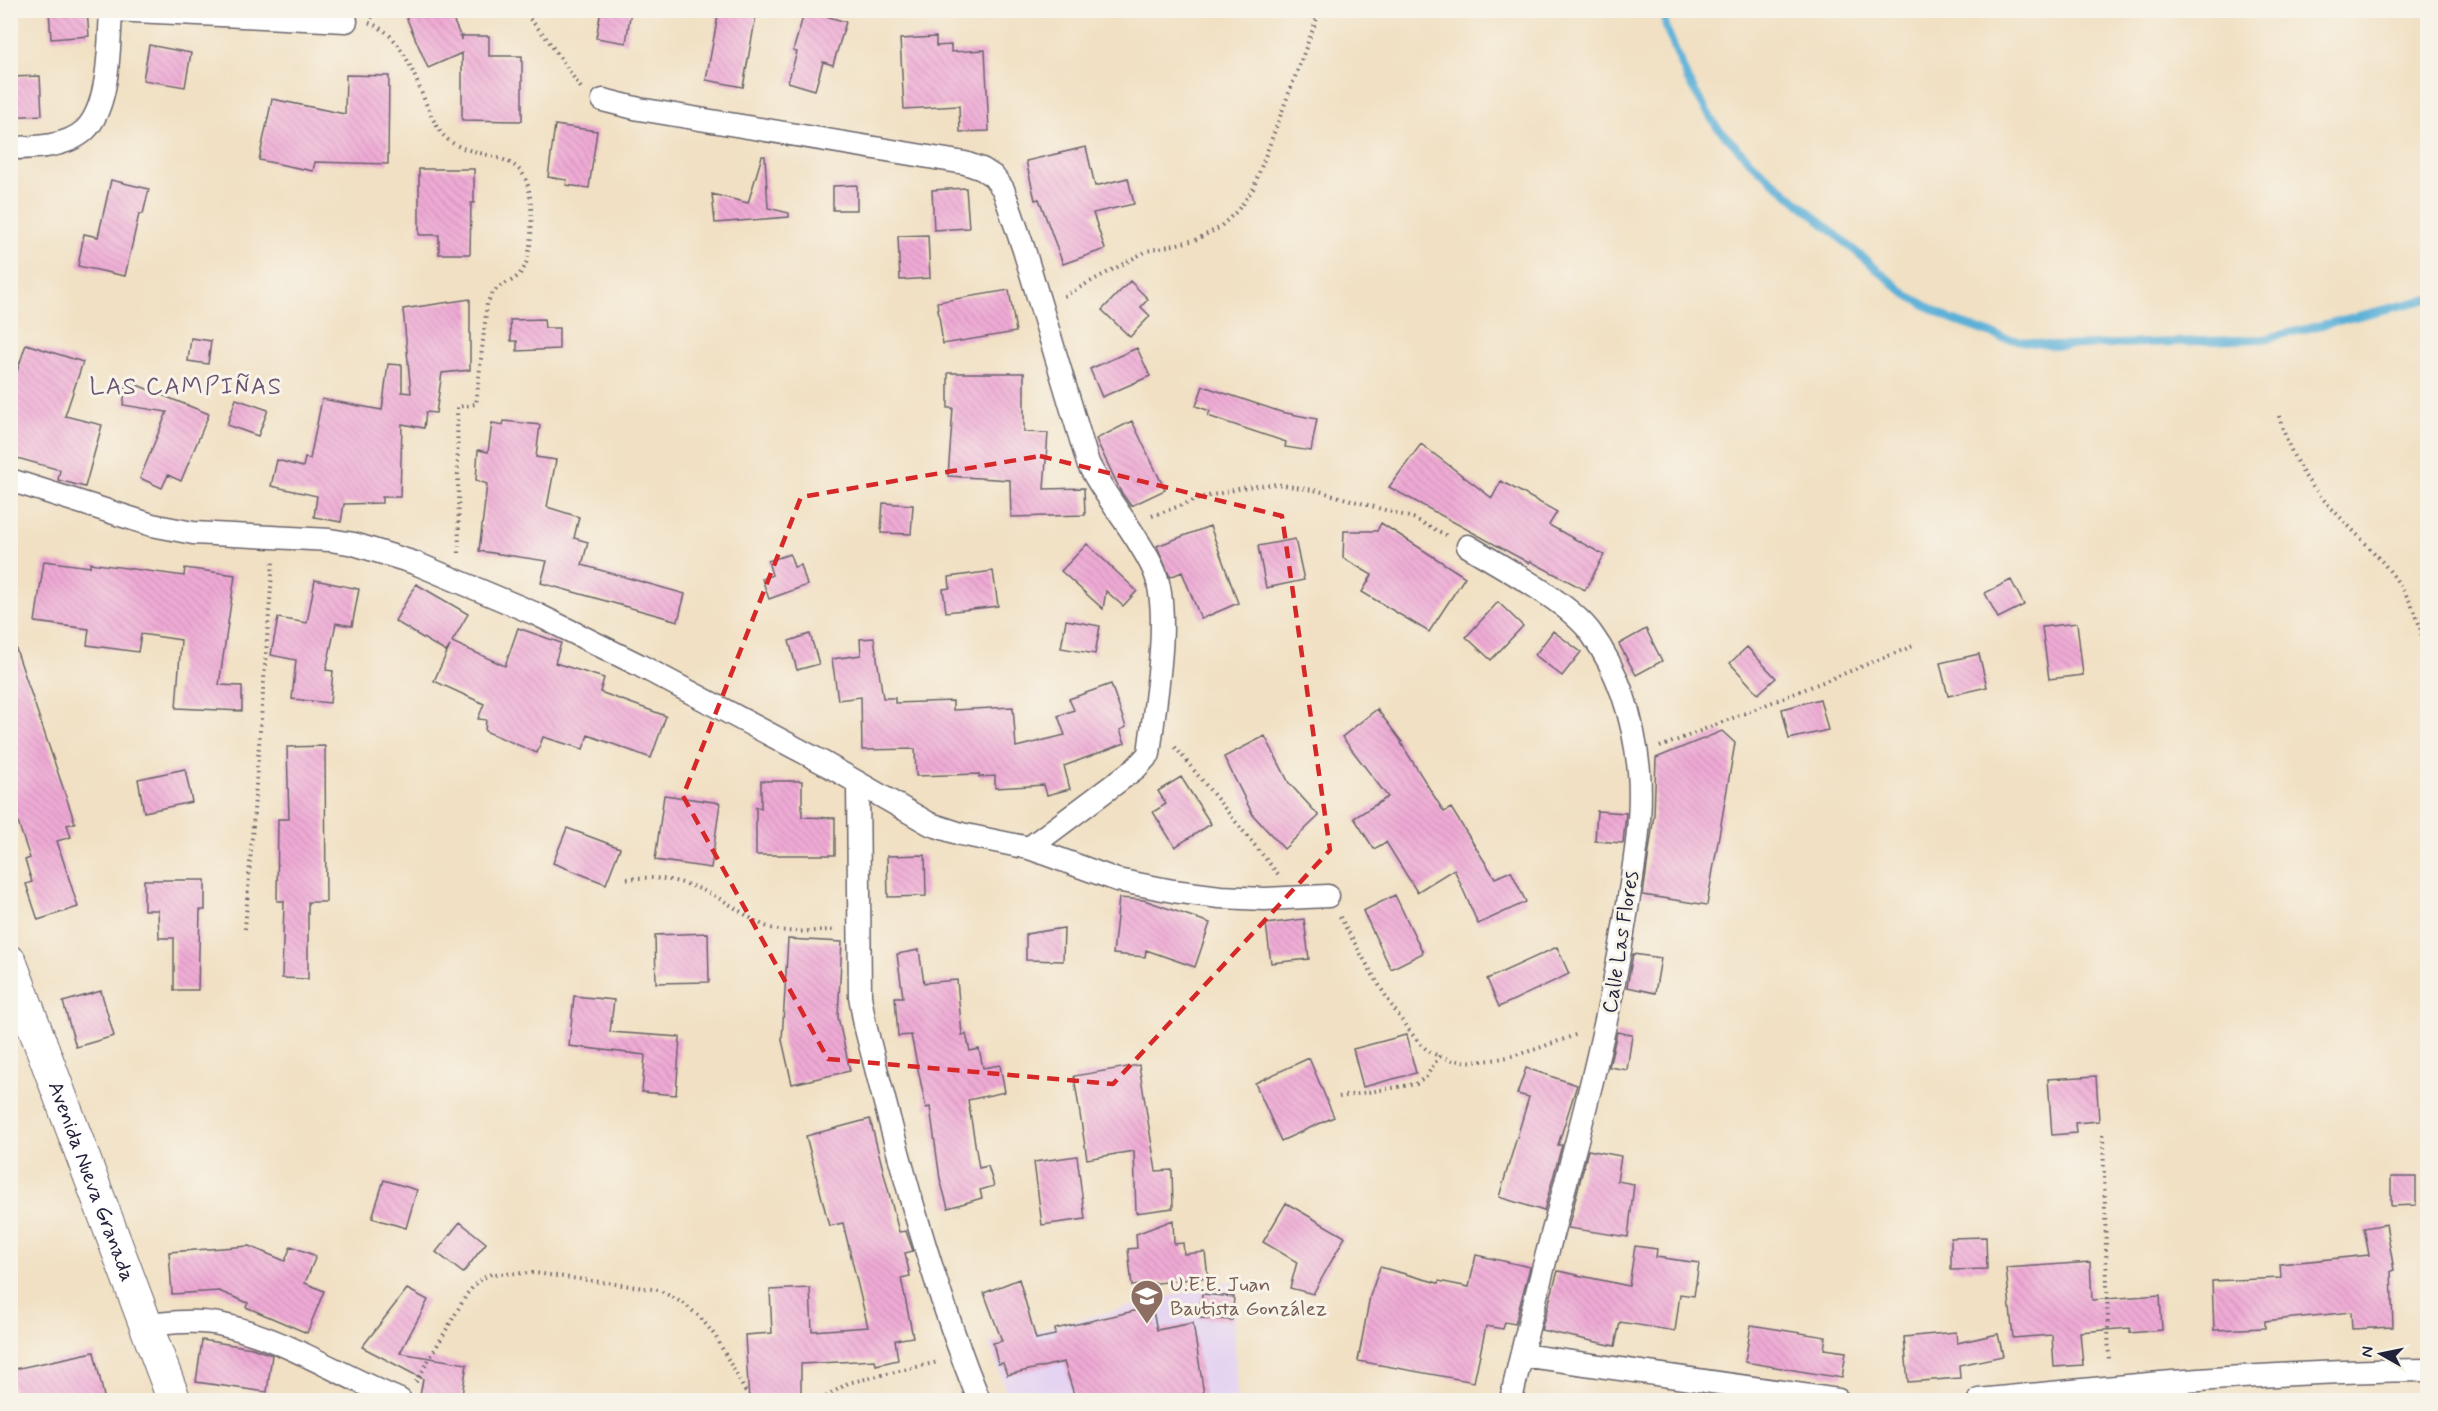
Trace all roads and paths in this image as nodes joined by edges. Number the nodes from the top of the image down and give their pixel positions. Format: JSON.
{"nodes":[{"id":1,"x":112,"y":10,"type":"edge"},
{"id":2,"x":522,"y":10,"type":"edge"},
{"id":3,"x":1320,"y":10,"type":"edge"},
{"id":4,"x":345,"y":21,"type":"joint"},
{"id":5,"x":603,"y":100,"type":"joint"},
{"id":6,"x":10,"y":148,"type":"edge"},
{"id":7,"x":1041,"y":309,"type":"junction"},
{"id":8,"x":2279,"y":416,"type":"dead end"},
{"id":9,"x":10,"y":480,"type":"edge"},
{"id":10,"x":1129,"y":528,"type":"junction"},
{"id":11,"x":274,"y":537,"type":"junction"},
{"id":12,"x":1468,"y":546,"type":"joint"},
{"id":13,"x":459,"y":580,"type":"junction"},
{"id":14,"x":1913,"y":646,"type":"dead end"},
{"id":15,"x":2427,"y":681,"type":"edge"},
{"id":16,"x":1153,"y":720,"type":"junction"},
{"id":17,"x":1637,"y":757,"type":"junction"},
{"id":18,"x":858,"y":783,"type":"junction"},
{"id":19,"x":1029,"y":848,"type":"junction"},
{"id":20,"x":627,"y":879,"type":"dead end"},
{"id":21,"x":1328,"y":896,"type":"joint"},
{"id":22,"x":1297,"y":898,"type":"junction"},
{"id":23,"x":245,"y":929,"type":"dead end"},
{"id":24,"x":858,"y":930,"type":"junction"},
{"id":25,"x":10,"y":962,"type":"edge"},
{"id":26,"x":1607,"y":1023,"type":"junction"},
{"id":27,"x":1440,"y":1055,"type":"junction"},
{"id":28,"x":1339,"y":1097,"type":"dead end"},
{"id":29,"x":2103,"y":1134,"type":"dead end"},
{"id":30,"x":146,"y":1325,"type":"junction"},
{"id":31,"x":1522,"y":1355,"type":"junction"},
{"id":32,"x":962,"y":1356,"type":"junction"},
{"id":33,"x":2427,"y":1370,"type":"edge"},
{"id":34,"x":2110,"y":1387,"type":"junction"},
{"id":35,"x":405,"y":1395,"type":"edge"},
{"id":36,"x":174,"y":1401,"type":"edge"},
{"id":37,"x":750,"y":1401,"type":"edge"},
{"id":38,"x":821,"y":1401,"type":"edge"},
{"id":39,"x":979,"y":1401,"type":"edge"},
{"id":40,"x":1511,"y":1401,"type":"edge"},
{"id":41,"x":1838,"y":1401,"type":"edge"},
{"id":42,"x":1979,"y":1401,"type":"edge"}],
"edges":[{"from":1,"to":4,"type":"street"},
{"from":1,"to":6,"type":"street"},
{"from":2,"to":5,"type":"path"},
{"from":3,"to":7,"type":"path"},
{"from":4,"to":13,"type":"path"},
{"from":5,"to":7,"type":"street"},
{"from":7,"to":10,"type":"street"},
{"from":8,"to":15,"type":"path"},
{"from":9,"to":11,"type":"street"},
{"from":10,"to":12,"type":"path"},
{"from":10,"to":16,"type":"street"},
{"from":11,"to":13,"type":"street"},
{"from":11,"to":23,"type":"path"},
{"from":12,"to":17,"type":"street","name":"Calle Las Flores"},
{"from":13,"to":18,"type":"street"},
{"from":14,"to":17,"type":"path"},
{"from":16,"to":19,"type":"street"},
{"from":16,"to":22,"type":"path"},
{"from":17,"to":26,"type":"street","name":"Calle Las Flores"},
{"from":18,"to":19,"type":"street"},
{"from":18,"to":24,"type":"street"},
{"from":19,"to":22,"type":"street"},
{"from":20,"to":24,"type":"path"},
{"from":21,"to":22,"type":"street"},
{"from":21,"to":27,"type":"path"},
{"from":24,"to":32,"type":"street"},
{"from":25,"to":30,"type":"street","name":"Avenida Nueva Granada"},
{"from":26,"to":27,"type":"path"},
{"from":26,"to":31,"type":"street","name":"Calle Las Flores"},
{"from":27,"to":28,"type":"path"},
{"from":29,"to":34,"type":"path"},
{"from":30,"to":35,"type":"street"},
{"from":30,"to":36,"type":"street","name":"Avenida Nueva Granada"},
{"from":31,"to":40,"type":"street","name":"Calle Las Flores"},
{"from":31,"to":41,"type":"street"},
{"from":32,"to":38,"type":"path"},
{"from":32,"to":39,"type":"street"},
{"from":33,"to":34,"type":"street"},
{"from":34,"to":42,"type":"street"},
{"from":35,"to":37,"type":"path"}]}
